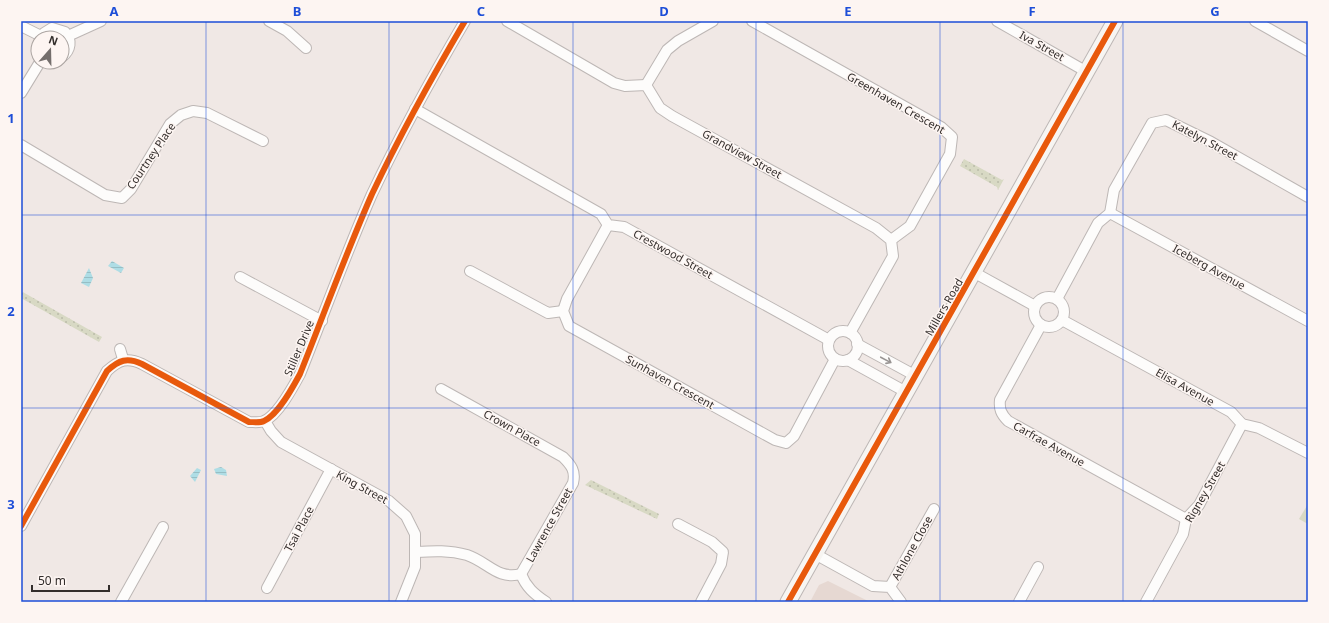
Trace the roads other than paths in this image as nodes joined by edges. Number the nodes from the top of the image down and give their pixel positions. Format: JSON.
{"nodes":[{"id":1,"x":101,"y":21,"type":"edge"},
{"id":2,"x":269,"y":21,"type":"edge"},
{"id":3,"x":465,"y":21,"type":"edge"},
{"id":4,"x":507,"y":21,"type":"edge"},
{"id":5,"x":713,"y":21,"type":"edge"},
{"id":6,"x":752,"y":21,"type":"edge"},
{"id":7,"x":997,"y":21,"type":"edge"},
{"id":8,"x":1115,"y":21,"type":"edge"},
{"id":9,"x":1254,"y":21,"type":"edge"},
{"id":10,"x":21,"y":26,"type":"edge"},
{"id":11,"x":49,"y":30,"type":"edge"},
{"id":12,"x":61,"y":30,"type":"edge"},
{"id":13,"x":30,"y":31,"type":"edge"},
{"id":14,"x":70,"y":35,"type":"edge"},
{"id":15,"x":306,"y":48,"type":"dead end"},
{"id":16,"x":1308,"y":50,"type":"edge"},
{"id":17,"x":35,"y":70,"type":"edge"},
{"id":18,"x":1087,"y":72,"type":"junction"},
{"id":19,"x":646,"y":85,"type":"junction"},
{"id":20,"x":21,"y":93,"type":"edge"},
{"id":21,"x":415,"y":109,"type":"junction"},
{"id":22,"x":263,"y":141,"type":"dead end"},
{"id":23,"x":21,"y":145,"type":"edge"},
{"id":24,"x":1308,"y":197,"type":"edge"},
{"id":25,"x":1110,"y":213,"type":"junction"},
{"id":26,"x":608,"y":225,"type":"junction"},
{"id":27,"x":891,"y":240,"type":"junction"},
{"id":28,"x":470,"y":272,"type":"dead end"},
{"id":29,"x":975,"y":273,"type":"junction"},
{"id":30,"x":240,"y":277,"type":"dead end"},
{"id":31,"x":1057,"y":299,"type":"junction"},
{"id":32,"x":1034,"y":306,"type":"junction"},
{"id":33,"x":563,"y":311,"type":"junction"},
{"id":34,"x":1062,"y":320,"type":"junction"},
{"id":35,"x":322,"y":321,"type":"junction"},
{"id":36,"x":1308,"y":321,"type":"edge"},
{"id":37,"x":1040,"y":325,"type":"junction"},
{"id":38,"x":850,"y":333,"type":"junction"},
{"id":39,"x":829,"y":340,"type":"junction"},
{"id":40,"x":857,"y":344,"type":"junction"},
{"id":41,"x":120,"y":348,"type":"dead end"},
{"id":42,"x":123,"y":359,"type":"junction"},
{"id":43,"x":835,"y":359,"type":"junction"},
{"id":44,"x":848,"y":360,"type":"junction"},
{"id":45,"x":916,"y":376,"type":"junction"},
{"id":46,"x":441,"y":389,"type":"dead end"},
{"id":47,"x":906,"y":392,"type":"junction"},
{"id":48,"x":265,"y":421,"type":"junction"},
{"id":49,"x":1242,"y":424,"type":"junction"},
{"id":50,"x":1308,"y":453,"type":"edge"},
{"id":51,"x":331,"y":469,"type":"junction"},
{"id":52,"x":575,"y":476,"type":"joint"},
{"id":53,"x":934,"y":509,"type":"dead end"},
{"id":54,"x":1186,"y":519,"type":"junction"},
{"id":55,"x":678,"y":524,"type":"dead end"},
{"id":56,"x":21,"y":526,"type":"edge"},
{"id":57,"x":163,"y":527,"type":"dead end"},
{"id":58,"x":415,"y":552,"type":"junction"},
{"id":59,"x":815,"y":554,"type":"junction"},
{"id":60,"x":1038,"y":567,"type":"dead end"},
{"id":61,"x":522,"y":574,"type":"junction"},
{"id":62,"x":890,"y":587,"type":"junction"},
{"id":63,"x":267,"y":588,"type":"dead end"},
{"id":64,"x":121,"y":602,"type":"edge"},
{"id":65,"x":401,"y":602,"type":"edge"},
{"id":66,"x":546,"y":602,"type":"edge"},
{"id":67,"x":702,"y":602,"type":"edge"},
{"id":68,"x":788,"y":602,"type":"edge"},
{"id":69,"x":901,"y":602,"type":"edge"},
{"id":70,"x":1019,"y":602,"type":"edge"},
{"id":71,"x":1146,"y":602,"type":"edge"}],
"edges":[{"from":1,"to":14,"type":"street"},
{"from":2,"to":15,"type":"street"},
{"from":3,"to":21,"type":"street","name":"Stiller Drive"},
{"from":4,"to":19,"type":"street"},
{"from":5,"to":19,"type":"street"},
{"from":6,"to":27,"type":"street","name":"Greenhaven Crescent"},
{"from":7,"to":18,"type":"street","name":"Iva Street"},
{"from":8,"to":18,"type":"street","name":"Millers Road"},
{"from":9,"to":16,"type":"street"},
{"from":10,"to":13,"type":"street"},
{"from":11,"to":12,"type":"street"},
{"from":17,"to":20,"type":"street"},
{"from":18,"to":29,"type":"street","name":"Millers Road"},
{"from":19,"to":27,"type":"street","name":"Grandview Street"},
{"from":21,"to":26,"type":"street"},
{"from":21,"to":35,"type":"street","name":"Stiller Drive"},
{"from":22,"to":23,"type":"street","name":"Courtney Place"},
{"from":24,"to":25,"type":"street","name":"Katelyn Street"},
{"from":25,"to":31,"type":"street"},
{"from":25,"to":36,"type":"street","name":"Iceberg Avenue"},
{"from":26,"to":33,"type":"street"},
{"from":26,"to":39,"type":"street","name":"Crestwood Street"},
{"from":27,"to":38,"type":"street"},
{"from":28,"to":33,"type":"street"},
{"from":29,"to":32,"type":"street"},
{"from":29,"to":45,"type":"street","name":"Millers Road"},
{"from":30,"to":35,"type":"street"},
{"from":31,"to":32,"type":"street"},
{"from":31,"to":34,"type":"street"},
{"from":32,"to":37,"type":"street"},
{"from":33,"to":43,"type":"street","name":"Sunhaven Crescent"},
{"from":34,"to":37,"type":"street"},
{"from":34,"to":49,"type":"street","name":"Elisa Avenue"},
{"from":35,"to":48,"type":"street","name":"Stiller Drive"},
{"from":37,"to":54,"type":"street","name":"Carfrae Avenue"},
{"from":38,"to":39,"type":"street"},
{"from":38,"to":40,"type":"street"},
{"from":39,"to":43,"type":"street"},
{"from":40,"to":44,"type":"street"},
{"from":40,"to":45,"type":"street","one_way":true},
{"from":41,"to":42,"type":"street"},
{"from":42,"to":48,"type":"street"},
{"from":42,"to":56,"type":"street"},
{"from":43,"to":44,"type":"street"},
{"from":44,"to":47,"type":"street"},
{"from":45,"to":47,"type":"street","name":"Millers Road"},
{"from":46,"to":52,"type":"street","name":"Crown Place"},
{"from":47,"to":59,"type":"street","name":"Millers Road"},
{"from":48,"to":51,"type":"street","name":"King Street"},
{"from":49,"to":50,"type":"street","name":"Elisa Avenue"},
{"from":49,"to":54,"type":"street","name":"Rigney Street"},
{"from":51,"to":58,"type":"street","name":"King Street"},
{"from":51,"to":63,"type":"street","name":"Tsai Place"},
{"from":52,"to":61,"type":"street","name":"Lawrence Street"},
{"from":53,"to":62,"type":"street","name":"Athlone Close"},
{"from":54,"to":71,"type":"street","name":"Rigney Street"},
{"from":55,"to":67,"type":"street"},
{"from":57,"to":64,"type":"street"},
{"from":58,"to":61,"type":"street"},
{"from":58,"to":65,"type":"street","name":"King Street"},
{"from":59,"to":62,"type":"street"},
{"from":59,"to":68,"type":"street","name":"Millers Road"},
{"from":60,"to":70,"type":"street"},
{"from":61,"to":66,"type":"street"},
{"from":62,"to":69,"type":"street"}]}
